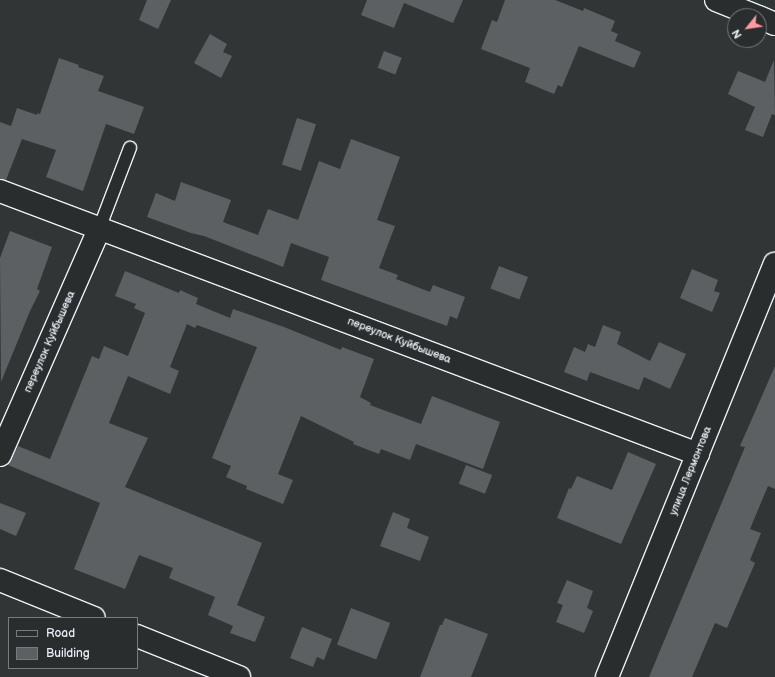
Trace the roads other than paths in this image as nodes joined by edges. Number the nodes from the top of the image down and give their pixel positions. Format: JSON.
{"nodes":[{"id":1,"x":716,"y":0,"type":"edge"},
{"id":2,"x":736,"y":8,"type":"edge"},
{"id":3,"x":130,"y":148,"type":"dead end"},
{"id":4,"x":0,"y":191,"type":"edge"},
{"id":5,"x":99,"y":229,"type":"junction"},
{"id":6,"x":775,"y":264,"type":"edge"},
{"id":7,"x":698,"y":454,"type":"junction"},
{"id":8,"x":0,"y":455,"type":"edge"},
{"id":9,"x":0,"y":580,"type":"edge"},
{"id":10,"x":92,"y":617,"type":"edge"},
{"id":11,"x":138,"y":636,"type":"edge"},
{"id":12,"x":238,"y":677,"type":"edge"},
{"id":13,"x":607,"y":677,"type":"edge"}],
"edges":[{"from":1,"to":2,"type":"street"},
{"from":3,"to":5,"type":"lane"},
{"from":4,"to":5,"type":"street","name":"переулок Куйбышева"},
{"from":5,"to":7,"type":"street","name":"переулок Куйбышева"},
{"from":5,"to":8,"type":"street","name":"переулок Куйбышева"},
{"from":6,"to":7,"type":"street","name":"улица Лермонтова"},
{"from":7,"to":13,"type":"street","name":"улица Лермонтова"},
{"from":9,"to":10,"type":"street"},
{"from":11,"to":12,"type":"street"}]}
